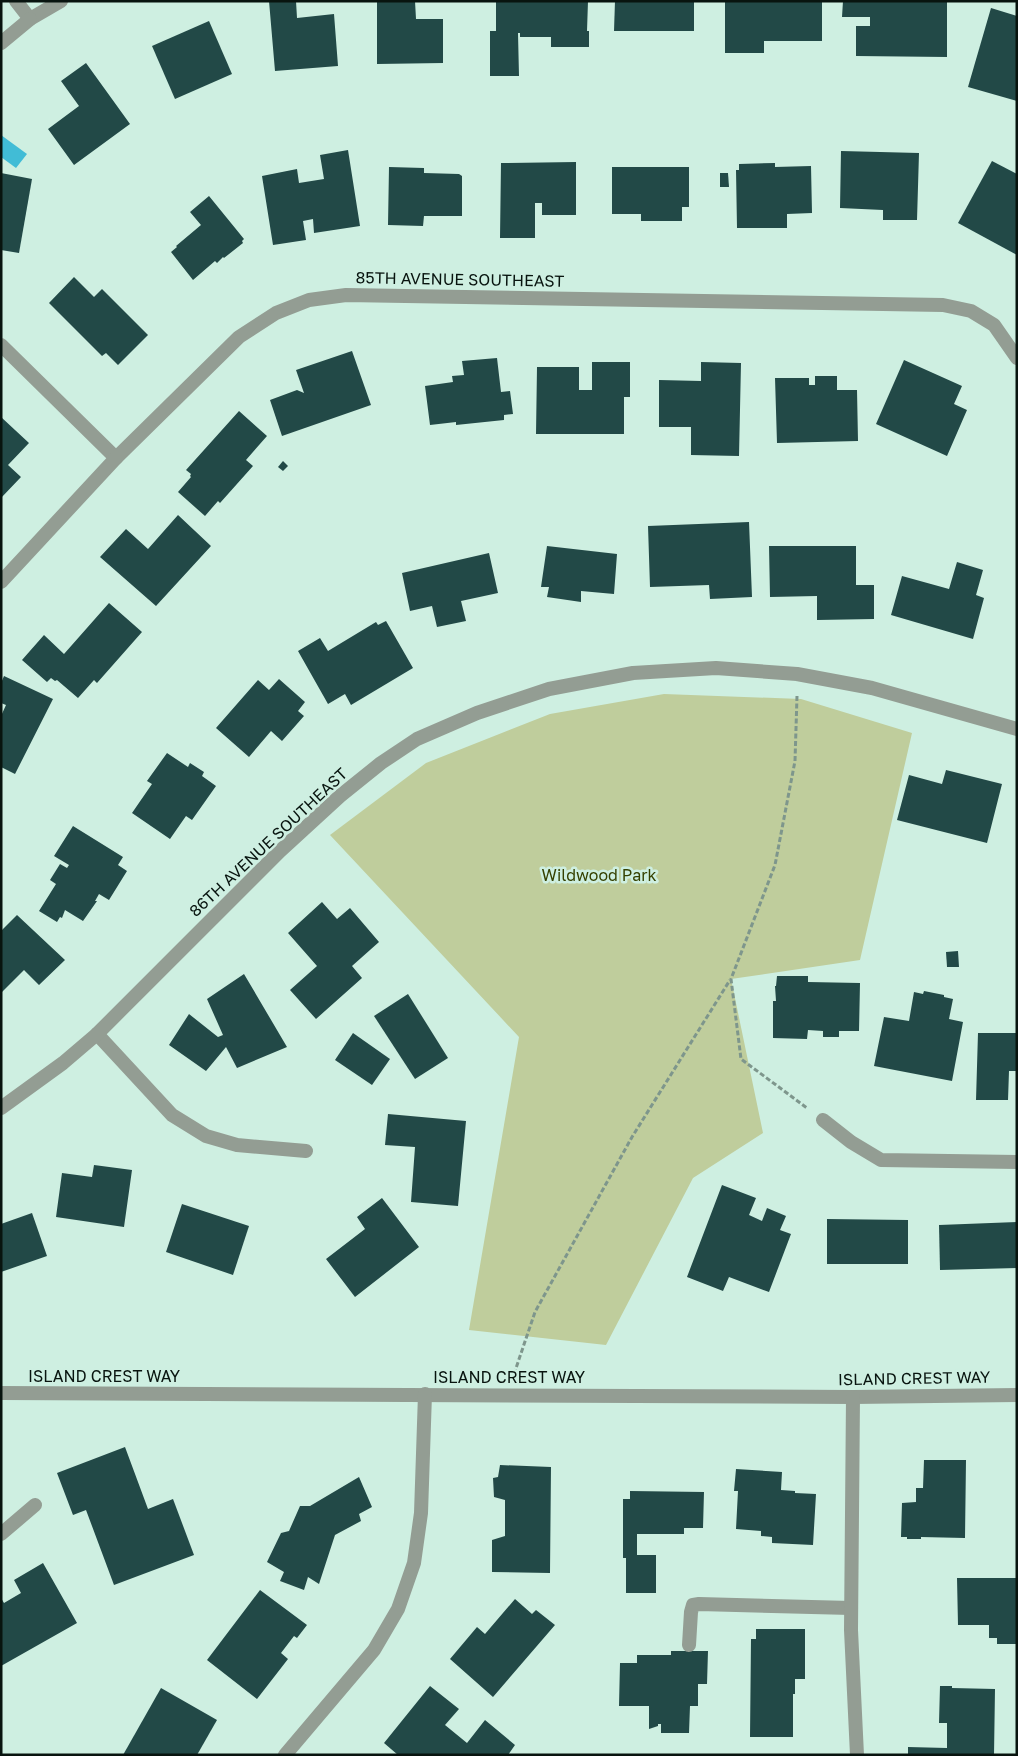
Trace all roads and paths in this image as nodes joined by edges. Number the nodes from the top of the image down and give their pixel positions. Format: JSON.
{"nodes":[{"id":1,"x":16,"y":1,"type":"edge"},
{"id":2,"x":61,"y":1,"type":"edge"},
{"id":3,"x":30,"y":18,"type":"junction"},
{"id":4,"x":1,"y":44,"type":"edge"},
{"id":5,"x":1,"y":345,"type":"edge"},
{"id":6,"x":1013,"y":352,"type":"edge"},
{"id":7,"x":116,"y":458,"type":"junction"},
{"id":8,"x":1,"y":582,"type":"edge"},
{"id":9,"x":797,"y":674,"type":"junction"},
{"id":10,"x":1017,"y":728,"type":"edge"},
{"id":11,"x":731,"y":979,"type":"junction"},
{"id":12,"x":97,"y":1034,"type":"junction"},
{"id":13,"x":1,"y":1108,"type":"edge"},
{"id":14,"x":823,"y":1120,"type":"joint"},
{"id":15,"x":306,"y":1151,"type":"dead end"},
{"id":16,"x":1017,"y":1162,"type":"edge"},
{"id":17,"x":512,"y":1381,"type":"dead end"},
{"id":18,"x":1,"y":1393,"type":"edge"},
{"id":19,"x":425,"y":1394,"type":"junction"},
{"id":20,"x":1017,"y":1395,"type":"edge"},
{"id":21,"x":853,"y":1397,"type":"junction"},
{"id":22,"x":35,"y":1505,"type":"dead end"},
{"id":23,"x":1,"y":1534,"type":"edge"},
{"id":24,"x":851,"y":1608,"type":"junction"},
{"id":25,"x":689,"y":1645,"type":"dead end"},
{"id":26,"x":285,"y":1755,"type":"edge"},
{"id":27,"x":857,"y":1755,"type":"edge"}],
"edges":[{"from":1,"to":3,"type":"street"},
{"from":2,"to":3,"type":"street"},
{"from":3,"to":4,"type":"street"},
{"from":5,"to":7,"type":"street"},
{"from":6,"to":7,"type":"street","name":"85TH AVENUE SOUTHEAST"},
{"from":7,"to":8,"type":"street","name":"85TH AVENUE SOUTHEAST"},
{"from":9,"to":10,"type":"street","name":"86TH AVENUE SOUTHEAST"},
{"from":9,"to":11,"type":"path"},
{"from":9,"to":12,"type":"street","name":"86TH AVENUE SOUTHEAST"},
{"from":11,"to":14,"type":"path"},
{"from":11,"to":17,"type":"path"},
{"from":12,"to":13,"type":"street","name":"86TH AVENUE SOUTHEAST"},
{"from":12,"to":15,"type":"street"},
{"from":14,"to":16,"type":"street"},
{"from":18,"to":19,"type":"street","name":"ISLAND CREST WAY"},
{"from":19,"to":21,"type":"street","name":"ISLAND CREST WAY"},
{"from":19,"to":26,"type":"street"},
{"from":20,"to":21,"type":"street","name":"ISLAND CREST WAY"},
{"from":21,"to":24,"type":"street"},
{"from":22,"to":23,"type":"street"},
{"from":24,"to":25,"type":"street"},
{"from":24,"to":27,"type":"street"}]}
